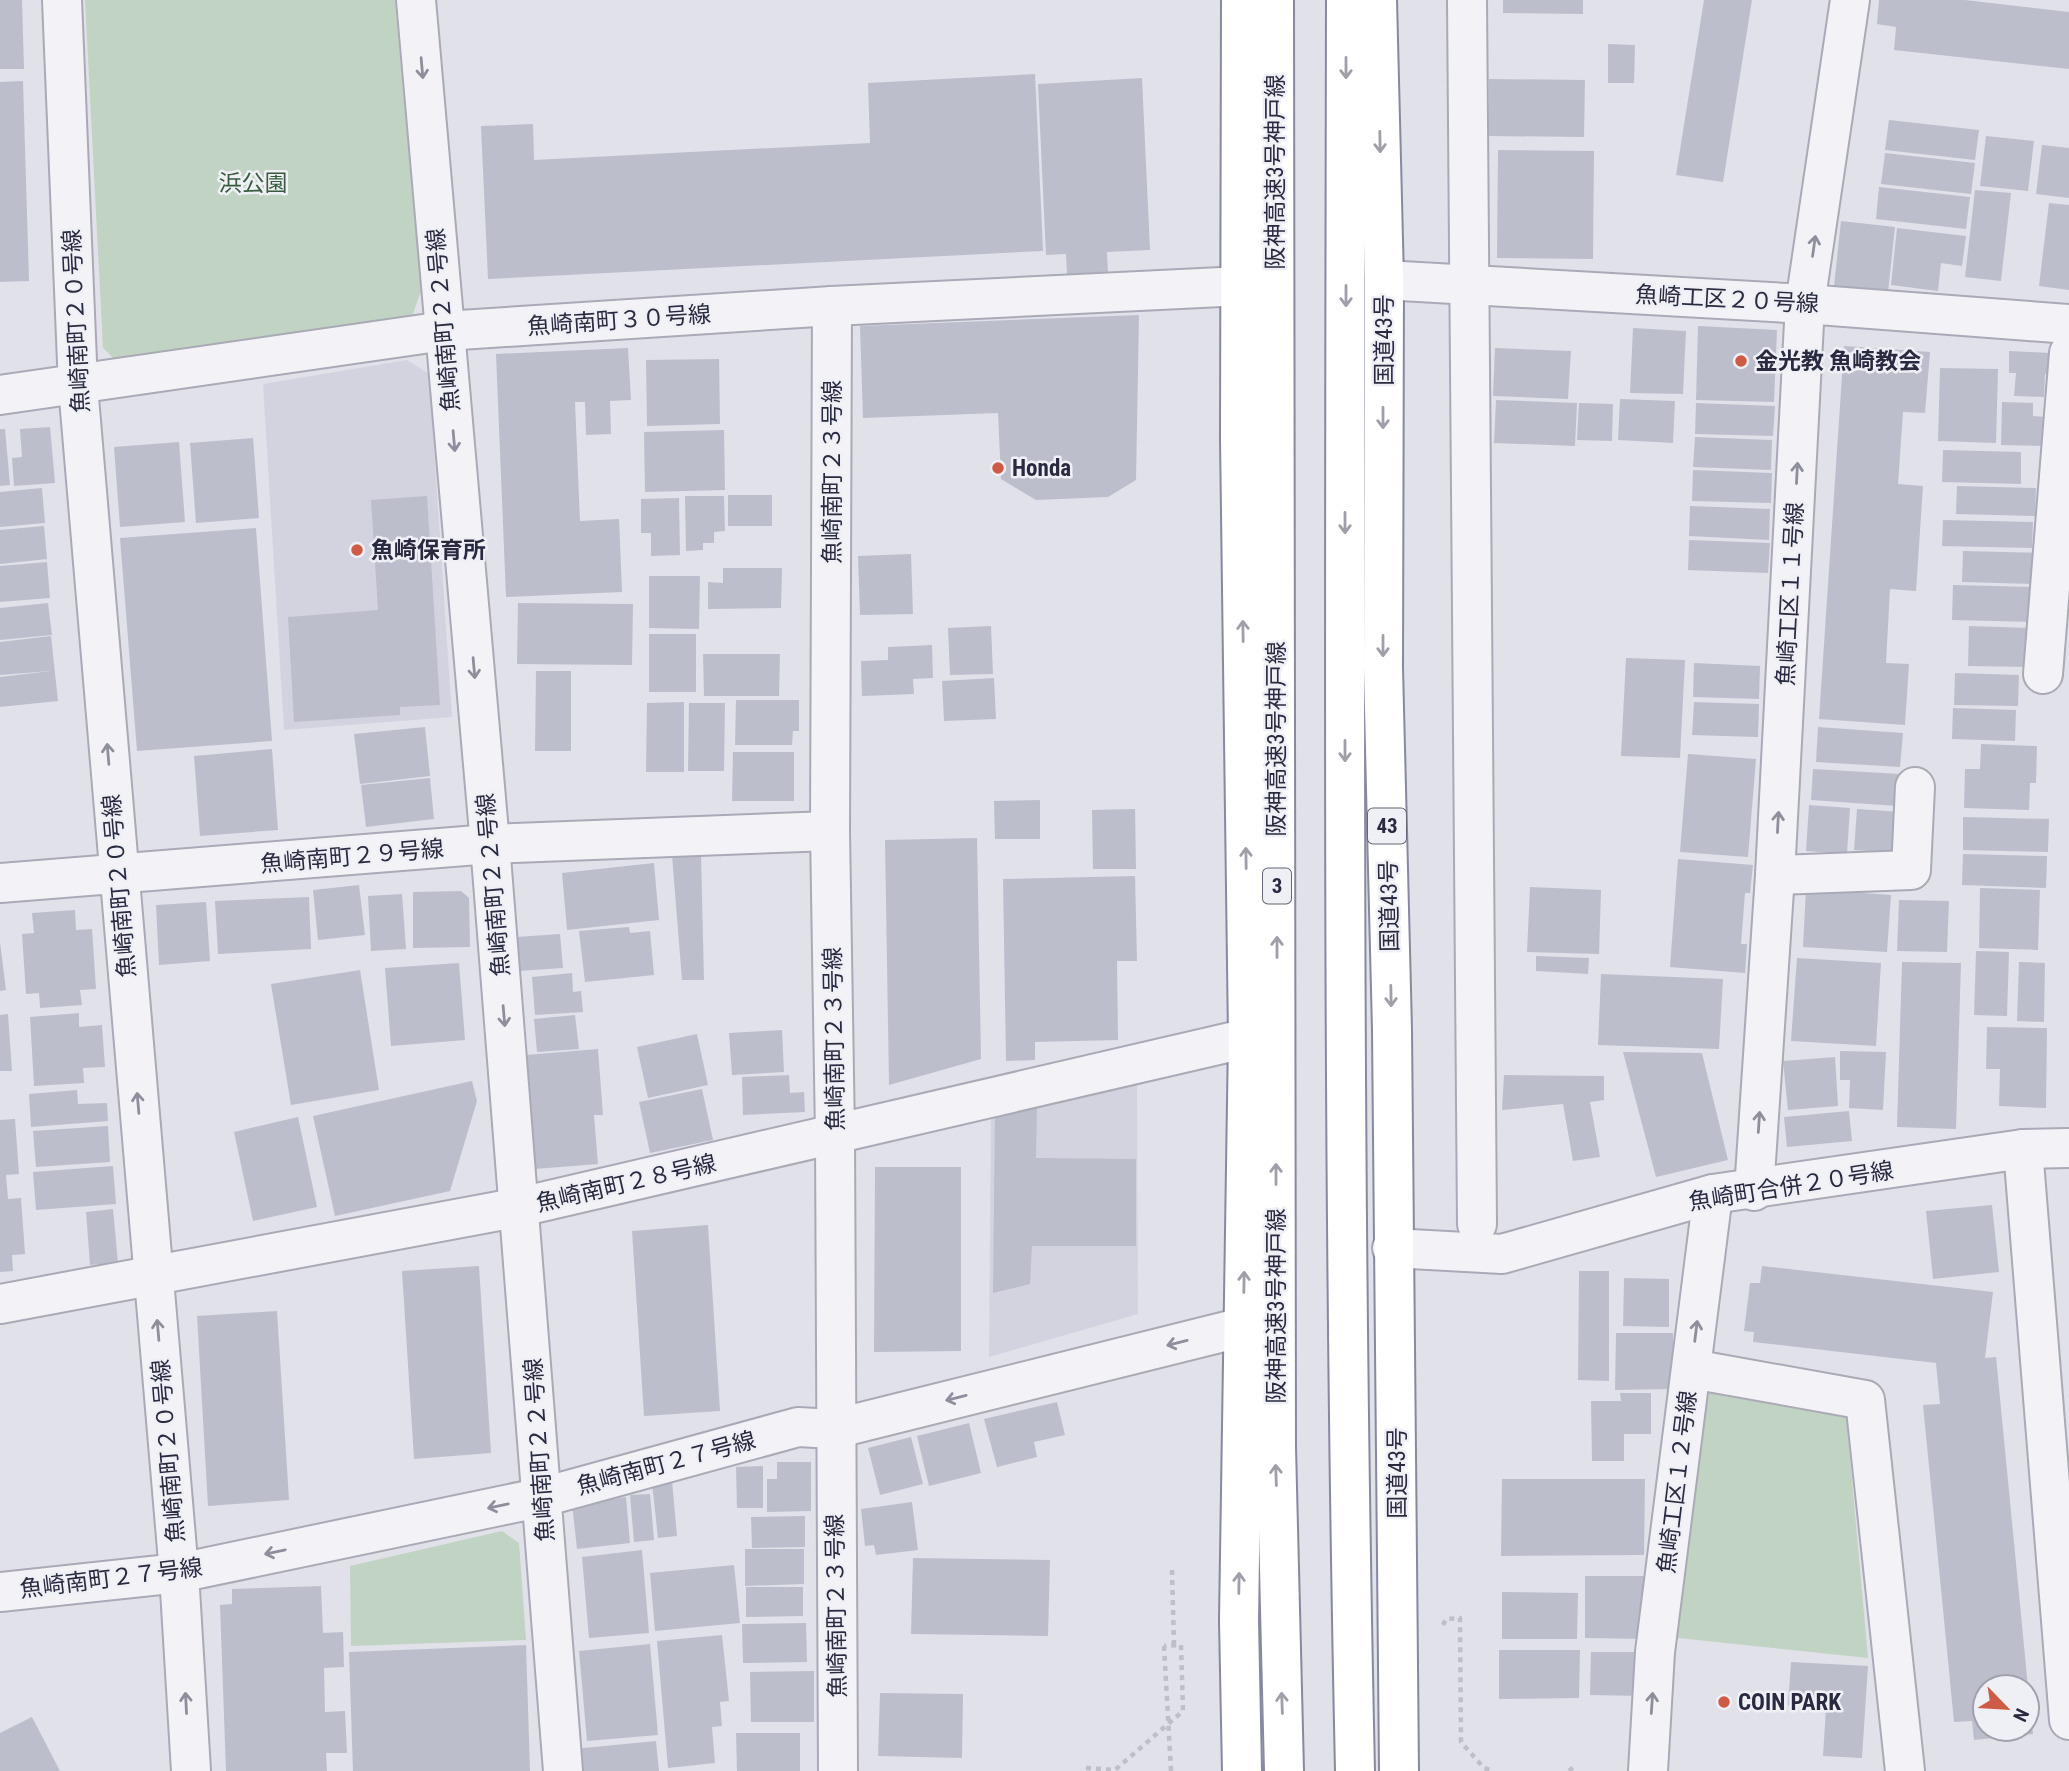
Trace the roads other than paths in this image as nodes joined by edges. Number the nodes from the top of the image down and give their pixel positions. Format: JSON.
{"nodes":[{"id":1,"x":62,"y":0,"type":"edge"},
{"id":2,"x":416,"y":0,"type":"edge"},
{"id":3,"x":1241,"y":0,"type":"edge"},
{"id":4,"x":1274,"y":0,"type":"edge"},
{"id":5,"x":1346,"y":0,"type":"edge"},
{"id":6,"x":1377,"y":0,"type":"edge"},
{"id":7,"x":1467,"y":0,"type":"edge"},
{"id":8,"x":1850,"y":0,"type":"edge"},
{"id":9,"x":1384,"y":280,"type":"junction"},
{"id":10,"x":1469,"y":284,"type":"junction"},
{"id":11,"x":1242,"y":286,"type":"junction"},
{"id":12,"x":1805,"y":304,"type":"junction"},
{"id":13,"x":832,"y":306,"type":"junction"},
{"id":14,"x":2069,"y":324,"type":"edge"},
{"id":15,"x":444,"y":331,"type":"junction"},
{"id":16,"x":2069,"y":353,"type":"edge"},
{"id":17,"x":78,"y":386,"type":"junction"},
{"id":18,"x":0,"y":394,"type":"edge"},
{"id":19,"x":2043,"y":674,"type":"dead end"},
{"id":20,"x":1915,"y":787,"type":"dead end"},
{"id":21,"x":830,"y":831,"type":"junction"},
{"id":22,"x":490,"y":845,"type":"junction"},
{"id":23,"x":1775,"y":875,"type":"junction"},
{"id":24,"x":118,"y":876,"type":"junction"},
{"id":25,"x":0,"y":883,"type":"edge"},
{"id":26,"x":1248,"y":1038,"type":"junction"},
{"id":27,"x":835,"y":1135,"type":"junction"},
{"id":28,"x":2069,"y":1148,"type":"edge"},
{"id":29,"x":2023,"y":1149,"type":"junction"},
{"id":30,"x":1754,"y":1191,"type":"junction"},
{"id":31,"x":1713,"y":1194,"type":"junction"},
{"id":32,"x":520,"y":1207,"type":"junction"},
{"id":33,"x":1477,"y":1224,"type":"dead end"},
{"id":34,"x":1392,"y":1248,"type":"junction"},
{"id":35,"x":153,"y":1277,"type":"junction"},
{"id":36,"x":0,"y":1304,"type":"edge"},
{"id":37,"x":1243,"y":1327,"type":"junction"},
{"id":38,"x":1692,"y":1369,"type":"junction"},
{"id":39,"x":834,"y":1429,"type":"junction"},
{"id":40,"x":542,"y":1497,"type":"junction"},
{"id":41,"x":179,"y":1573,"type":"junction"},
{"id":42,"x":0,"y":1592,"type":"edge"},
{"id":43,"x":2069,"y":1720,"type":"edge"},
{"id":44,"x":191,"y":1771,"type":"edge"},
{"id":45,"x":563,"y":1771,"type":"edge"},
{"id":46,"x":838,"y":1771,"type":"edge"},
{"id":47,"x":1242,"y":1771,"type":"edge"},
{"id":48,"x":1284,"y":1771,"type":"edge"},
{"id":49,"x":1355,"y":1771,"type":"edge"},
{"id":50,"x":1399,"y":1771,"type":"edge"},
{"id":51,"x":1648,"y":1771,"type":"edge"},
{"id":52,"x":1905,"y":1771,"type":"edge"}],
"edges":[{"from":1,"to":17,"type":"street","name":"魚崎南町２０号線"},
{"from":2,"to":15,"type":"street","name":"魚崎南町２２号線","one_way":true},
{"from":3,"to":11,"type":"highway"},
{"from":48,"to":4,"type":"highway","name":"阪神高速3号神戸線","number":"3","one_way":true},
{"from":5,"to":49,"type":"highway","one_way":true},
{"from":6,"to":9,"type":"highway","name":"国道43号","number":"43","one_way":true},
{"from":7,"to":10,"type":"street"},
{"from":12,"to":8,"type":"street","name":"魚崎工区１１号線","one_way":true},
{"from":9,"to":10,"type":"street","name":"魚崎工区２０号線"},
{"from":9,"to":34,"type":"highway","name":"国道43号","number":"43","one_way":true},
{"from":10,"to":12,"type":"street","name":"魚崎工区２０号線"},
{"from":10,"to":33,"type":"street"},
{"from":11,"to":13,"type":"street","name":"魚崎南町３０号線"},
{"from":26,"to":11,"type":"highway","one_way":true},
{"from":12,"to":14,"type":"street","name":"魚崎工区２０号線"},
{"from":23,"to":12,"type":"street","name":"魚崎工区１１号線","one_way":true},
{"from":13,"to":15,"type":"street","name":"魚崎南町３０号線"},
{"from":13,"to":21,"type":"street","name":"魚崎南町２３号線"},
{"from":15,"to":17,"type":"street","name":"魚崎南町３０号線"},
{"from":15,"to":22,"type":"street","name":"魚崎南町２２号線","one_way":true},
{"from":16,"to":19,"type":"street"},
{"from":17,"to":18,"type":"street","name":"魚崎南町３０号線"},
{"from":24,"to":17,"type":"street","name":"魚崎南町２０号線","one_way":true},
{"from":20,"to":23,"type":"street"},
{"from":21,"to":22,"type":"street","name":"魚崎南町２９号線"},
{"from":21,"to":27,"type":"street","name":"魚崎南町２３号線"},
{"from":22,"to":24,"type":"street","name":"魚崎南町２９号線"},
{"from":22,"to":32,"type":"street","name":"魚崎南町２２号線","one_way":true},
{"from":30,"to":23,"type":"street","name":"魚崎工区１１号線","one_way":true},
{"from":24,"to":25,"type":"street","name":"魚崎南町２９号線"},
{"from":35,"to":24,"type":"street","name":"魚崎南町２０号線","one_way":true},
{"from":26,"to":27,"type":"street","name":"魚崎南町２８号線"},
{"from":37,"to":26,"type":"highway","one_way":true},
{"from":27,"to":32,"type":"street","name":"魚崎南町２８号線"},
{"from":27,"to":39,"type":"street","name":"魚崎南町２３号線"},
{"from":28,"to":29,"type":"street","name":"魚崎町合併２０号線"},
{"from":29,"to":30,"type":"street","name":"魚崎町合併２０号線"},
{"from":29,"to":43,"type":"street"},
{"from":30,"to":31,"type":"street","name":"魚崎町合併２０号線"},
{"from":31,"to":34,"type":"street","name":"魚崎町合併２０号線"},
{"from":38,"to":31,"type":"street","name":"魚崎工区１２号線","one_way":true},
{"from":32,"to":35,"type":"street","name":"魚崎南町２８号線"},
{"from":32,"to":40,"type":"street","name":"魚崎南町２２号線"},
{"from":34,"to":50,"type":"highway","name":"国道43号","number":"43"},
{"from":35,"to":36,"type":"street","name":"魚崎南町２８号線"},
{"from":41,"to":35,"type":"street","name":"魚崎南町２０号線","one_way":true},
{"from":37,"to":39,"type":"street","name":"魚崎南町２７号線","one_way":true},
{"from":47,"to":37,"type":"highway","one_way":true},
{"from":51,"to":38,"type":"street","name":"魚崎工区１２号線","one_way":true},
{"from":38,"to":52,"type":"street"},
{"from":39,"to":40,"type":"street","name":"魚崎南町２７号線"},
{"from":39,"to":46,"type":"street","name":"魚崎南町２３号線"},
{"from":40,"to":41,"type":"street","name":"魚崎南町２７号線","one_way":true},
{"from":40,"to":45,"type":"street","name":"魚崎南町２２号線"},
{"from":41,"to":42,"type":"street","name":"魚崎南町２７号線"},
{"from":44,"to":41,"type":"street","name":"魚崎南町２０号線","one_way":true}]}
